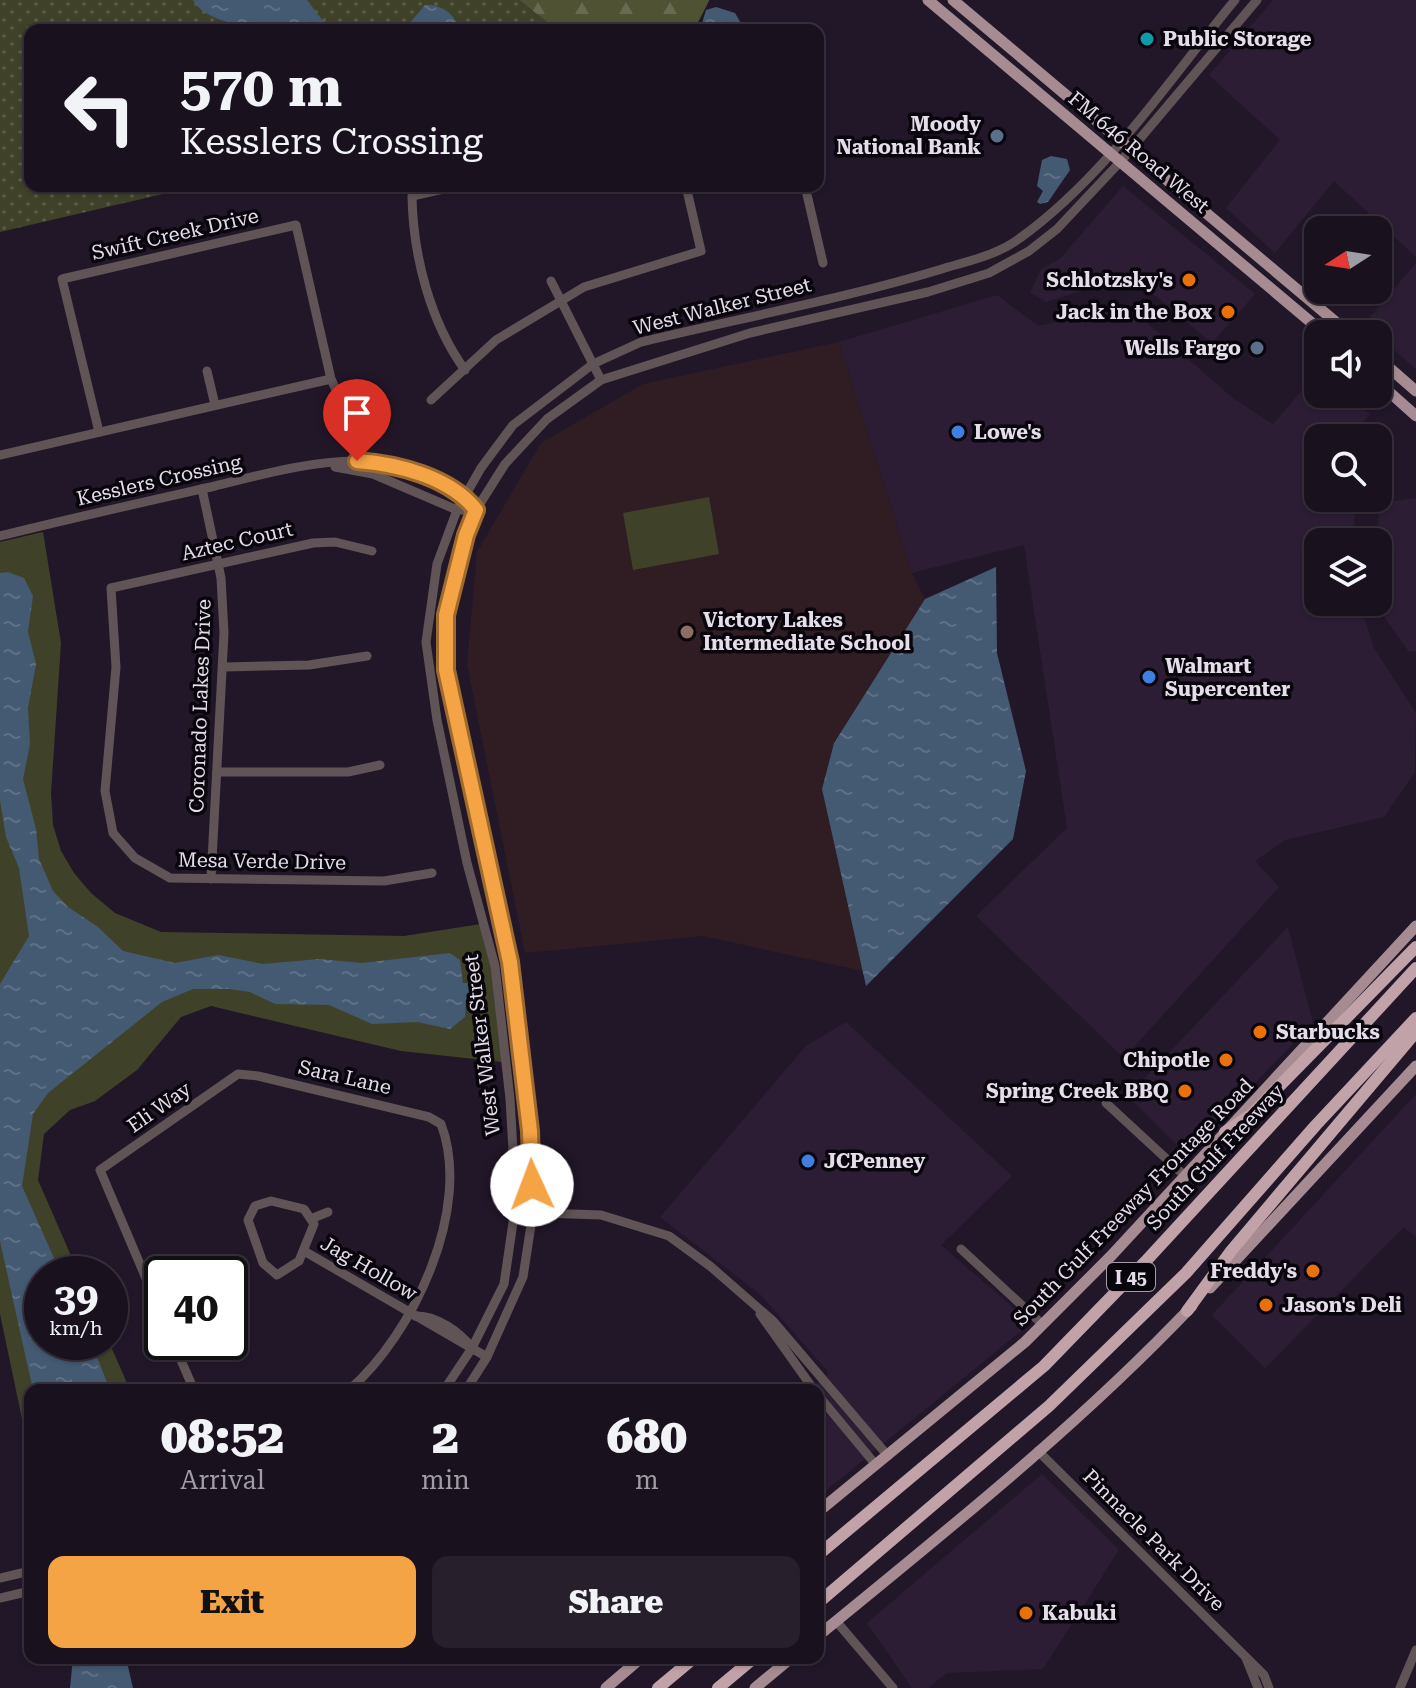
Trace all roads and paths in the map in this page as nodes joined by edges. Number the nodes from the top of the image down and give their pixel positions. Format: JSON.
{"nodes":[{"id":1,"x":928,"y":0,"type":"edge"},
{"id":2,"x":953,"y":0,"type":"edge"},
{"id":3,"x":1235,"y":0,"type":"edge"},
{"id":4,"x":1257,"y":0,"type":"edge"},
{"id":5,"x":1121,"y":141,"type":"junction"},
{"id":6,"x":1131,"y":150,"type":"junction"},
{"id":7,"x":1110,"y":152,"type":"junction"},
{"id":8,"x":1121,"y":161,"type":"junction"},
{"id":9,"x":430,"y":192,"type":"edge"},
{"id":10,"x":687,"y":192,"type":"edge"},
{"id":11,"x":806,"y":192,"type":"edge"},
{"id":12,"x":823,"y":263,"type":"dead end"},
{"id":13,"x":551,"y":281,"type":"dead end"},
{"id":14,"x":561,"y":301,"type":"junction"},
{"id":15,"x":1308,"y":320,"type":"edge"},
{"id":16,"x":1333,"y":320,"type":"edge"},
{"id":17,"x":593,"y":364,"type":"junction"},
{"id":18,"x":465,"y":370,"type":"junction"},
{"id":19,"x":1392,"y":370,"type":"edge"},
{"id":20,"x":207,"y":371,"type":"dead end"},
{"id":21,"x":331,"y":379,"type":"junction"},
{"id":22,"x":601,"y":380,"type":"junction"},
{"id":23,"x":1416,"y":391,"type":"edge"},
{"id":24,"x":1392,"y":395,"type":"edge"},
{"id":25,"x":431,"y":400,"type":"dead end"},
{"id":26,"x":215,"y":405,"type":"junction"},
{"id":27,"x":348,"y":416,"type":"dead end"},
{"id":28,"x":1416,"y":416,"type":"edge"},
{"id":29,"x":99,"y":432,"type":"junction"},
{"id":30,"x":0,"y":455,"type":"edge"},
{"id":31,"x":328,"y":465,"type":"junction"},
{"id":32,"x":202,"y":489,"type":"junction"},
{"id":33,"x":465,"y":496,"type":"junction"},
{"id":34,"x":457,"y":510,"type":"junction"},
{"id":35,"x":476,"y":510,"type":"junction"},
{"id":36,"x":0,"y":534,"type":"edge"},
{"id":37,"x":372,"y":551,"type":"dead end"},
{"id":38,"x":218,"y":564,"type":"junction"},
{"id":39,"x":111,"y":588,"type":"joint"},
{"id":40,"x":367,"y":656,"type":"dead end"},
{"id":41,"x":223,"y":667,"type":"junction"},
{"id":42,"x":380,"y":765,"type":"dead end"},
{"id":43,"x":217,"y":772,"type":"junction"},
{"id":44,"x":432,"y":873,"type":"dead end"},
{"id":45,"x":211,"y":879,"type":"junction"},
{"id":46,"x":1416,"y":926,"type":"edge"},
{"id":47,"x":1416,"y":947,"type":"edge"},
{"id":48,"x":1416,"y":968,"type":"edge"},
{"id":49,"x":1416,"y":1018,"type":"edge"},
{"id":50,"x":1416,"y":1032,"type":"edge"},
{"id":51,"x":1416,"y":1066,"type":"edge"},
{"id":52,"x":238,"y":1074,"type":"joint"},
{"id":53,"x":1106,"y":1103,"type":"dead end"},
{"id":54,"x":1225,"y":1132,"type":"junction"},
{"id":55,"x":1185,"y":1176,"type":"junction"},
{"id":56,"x":328,"y":1212,"type":"dead end"},
{"id":57,"x":514,"y":1212,"type":"junction"},
{"id":58,"x":533,"y":1212,"type":"junction"},
{"id":59,"x":313,"y":1218,"type":"junction"},
{"id":60,"x":961,"y":1249,"type":"dead end"},
{"id":61,"x":304,"y":1251,"type":"junction"},
{"id":62,"x":144,"y":1274,"type":"edge"},
{"id":63,"x":277,"y":1275,"type":"junction"},
{"id":64,"x":277,"y":1287,"type":"dead end"},
{"id":65,"x":759,"y":1311,"type":"junction"},
{"id":66,"x":1187,"y":1311,"type":"junction"},
{"id":67,"x":413,"y":1315,"type":"junction"},
{"id":68,"x":1042,"y":1324,"type":"junction"},
{"id":69,"x":472,"y":1348,"type":"junction"},
{"id":70,"x":487,"y":1357,"type":"junction"},
{"id":71,"x":181,"y":1360,"type":"edge"},
{"id":72,"x":191,"y":1384,"type":"edge"},
{"id":73,"x":355,"y":1384,"type":"edge"},
{"id":74,"x":448,"y":1384,"type":"edge"},
{"id":75,"x":470,"y":1384,"type":"edge"},
{"id":76,"x":809,"y":1384,"type":"edge"},
{"id":77,"x":824,"y":1402,"type":"edge"},
{"id":78,"x":1038,"y":1451,"type":"junction"},
{"id":79,"x":888,"y":1456,"type":"junction"},
{"id":80,"x":876,"y":1465,"type":"junction"},
{"id":81,"x":824,"y":1507,"type":"edge"},
{"id":82,"x":824,"y":1550,"type":"edge"},
{"id":83,"x":24,"y":1572,"type":"edge"},
{"id":84,"x":0,"y":1578,"type":"edge"},
{"id":85,"x":24,"y":1592,"type":"edge"},
{"id":86,"x":0,"y":1598,"type":"edge"},
{"id":87,"x":824,"y":1598,"type":"edge"},
{"id":88,"x":836,"y":1621,"type":"junction"},
{"id":89,"x":824,"y":1631,"type":"edge"},
{"id":90,"x":1416,"y":1650,"type":"edge"},
{"id":91,"x":1245,"y":1655,"type":"junction"},
{"id":92,"x":634,"y":1664,"type":"edge"},
{"id":93,"x":687,"y":1664,"type":"edge"},
{"id":94,"x":747,"y":1664,"type":"edge"},
{"id":95,"x":784,"y":1664,"type":"edge"},
{"id":96,"x":606,"y":1688,"type":"edge"},
{"id":97,"x":658,"y":1688,"type":"edge"},
{"id":98,"x":718,"y":1688,"type":"edge"},
{"id":99,"x":755,"y":1688,"type":"edge"},
{"id":100,"x":893,"y":1688,"type":"edge"},
{"id":101,"x":1258,"y":1688,"type":"edge"},
{"id":102,"x":1269,"y":1688,"type":"edge"},
{"id":103,"x":1400,"y":1688,"type":"edge"}],
"edges":[{"from":1,"to":7,"type":"main road","name":"FM 646 Road West"},
{"from":2,"to":5,"type":"main road","name":"FM 646 Road West"},
{"from":3,"to":5,"type":"street","name":"West Walker Street"},
{"from":4,"to":6,"type":"street","name":"West Walker Street"},
{"from":5,"to":6,"type":"main road","name":"FM 646 Road West"},
{"from":5,"to":7,"type":"street","name":"West Walker Street"},
{"from":6,"to":8,"type":"street","name":"West Walker Street"},
{"from":6,"to":16,"type":"main road","name":"FM 646 Road West"},
{"from":7,"to":8,"type":"main road","name":"FM 646 Road West"},
{"from":7,"to":17,"type":"street","name":"West Walker Street"},
{"from":8,"to":15,"type":"main road","name":"FM 646 Road West"},
{"from":8,"to":22,"type":"street","name":"West Walker Street"},
{"from":9,"to":18,"type":"street"},
{"from":10,"to":14,"type":"street"},
{"from":11,"to":12,"type":"street"},
{"from":13,"to":14,"type":"street"},
{"from":14,"to":17,"type":"street"},
{"from":14,"to":18,"type":"street"},
{"from":17,"to":22,"type":"street"},
{"from":17,"to":33,"type":"street","name":"West Walker Street"},
{"from":18,"to":25,"type":"street"},
{"from":19,"to":23,"type":"main road"},
{"from":20,"to":26,"type":"street"},
{"from":21,"to":26,"type":"street"},
{"from":21,"to":27,"type":"street"},
{"from":21,"to":29,"type":"street","name":"Swift Creek Drive"},
{"from":22,"to":35,"type":"street","name":"West Walker Street"},
{"from":24,"to":28,"type":"main road"},
{"from":26,"to":29,"type":"street"},
{"from":29,"to":30,"type":"street"},
{"from":31,"to":32,"type":"street","name":"Kesslers Crossing"},
{"from":31,"to":33,"type":"street","name":"Kesslers Crossing"},
{"from":31,"to":34,"type":"street","name":"Kesslers Crossing"},
{"from":32,"to":36,"type":"street","name":"Kesslers Crossing"},
{"from":32,"to":38,"type":"street","name":"Coronado Lakes Drive"},
{"from":33,"to":34,"type":"street","name":"West Walker Street"},
{"from":33,"to":35,"type":"street","name":"Kesslers Crossing"},
{"from":34,"to":35,"type":"street","name":"Kesslers Crossing"},
{"from":34,"to":57,"type":"street","name":"West Walker Street"},
{"from":35,"to":58,"type":"street","name":"West Walker Street"},
{"from":37,"to":38,"type":"street","name":"Aztec Court"},
{"from":38,"to":39,"type":"street","name":"Aztec Court"},
{"from":38,"to":41,"type":"street","name":"Coronado Lakes Drive"},
{"from":39,"to":45,"type":"street","name":"Mesa Verde Drive"},
{"from":40,"to":41,"type":"street"},
{"from":41,"to":43,"type":"street","name":"Coronado Lakes Drive"},
{"from":42,"to":43,"type":"street"},
{"from":43,"to":45,"type":"street","name":"Coronado Lakes Drive"},
{"from":44,"to":45,"type":"street","name":"Mesa Verde Drive"},
{"from":46,"to":54,"type":"main road","name":"South Gulf Freeway Frontage Road"},
{"from":47,"to":54,"type":"highway"},
{"from":48,"to":82,"type":"highway","name":"South Gulf Freeway","number":"I 45"},
{"from":49,"to":87,"type":"highway","number":"I 45"},
{"from":50,"to":66,"type":"highway"},
{"from":51,"to":66,"type":"main road"},
{"from":52,"to":62,"type":"street","name":"Eli Way"},
{"from":52,"to":67,"type":"street","name":"Sara Lane"},
{"from":53,"to":55,"type":"street"},
{"from":54,"to":55,"type":"main road","name":"South Gulf Freeway Frontage Road"},
{"from":55,"to":68,"type":"main road","name":"South Gulf Freeway Frontage Road"},
{"from":56,"to":59,"type":"street"},
{"from":57,"to":58,"type":"street"},
{"from":57,"to":69,"type":"street","name":"West Walker Street"},
{"from":58,"to":65,"type":"street"},
{"from":58,"to":70,"type":"street","name":"West Walker Street"},
{"from":59,"to":61,"type":"street","name":"Jag Hollow"},
{"from":59,"to":63,"type":"street","name":"Jag Hollow"},
{"from":60,"to":68,"type":"street"},
{"from":61,"to":63,"type":"street","name":"Jag Hollow"},
{"from":61,"to":67,"type":"street","name":"Jag Hollow"},
{"from":63,"to":64,"type":"street"},
{"from":65,"to":76,"type":"street"},
{"from":65,"to":79,"type":"street"},
{"from":66,"to":78,"type":"main road"},
{"from":67,"to":69,"type":"street","name":"Jag Hollow"},
{"from":67,"to":73,"type":"street"},
{"from":68,"to":79,"type":"main road","name":"South Gulf Freeway Frontage Road"},
{"from":69,"to":70,"type":"street","name":"Jag Hollow"},
{"from":69,"to":74,"type":"street","name":"West Walker Street"},
{"from":70,"to":75,"type":"street","name":"West Walker Street"},
{"from":71,"to":72,"type":"street"},
{"from":77,"to":80,"type":"street"},
{"from":78,"to":88,"type":"main road"},
{"from":78,"to":91,"type":"street","name":"Pinnacle Park Drive"},
{"from":79,"to":80,"type":"main road","name":"South Gulf Freeway Frontage Road"},
{"from":80,"to":81,"type":"main road","name":"South Gulf Freeway Frontage Road"},
{"from":83,"to":84,"type":"street"},
{"from":85,"to":86,"type":"street"},
{"from":88,"to":89,"type":"main road"},
{"from":88,"to":100,"type":"street"},
{"from":90,"to":103,"type":"street"},
{"from":91,"to":101,"type":"street","name":"Pinnacle Park Drive"},
{"from":91,"to":102,"type":"street","name":"Pinnacle Park Drive"},
{"from":92,"to":96,"type":"main road"},
{"from":93,"to":97,"type":"highway"},
{"from":94,"to":98,"type":"highway"},
{"from":95,"to":99,"type":"main road"}]}
